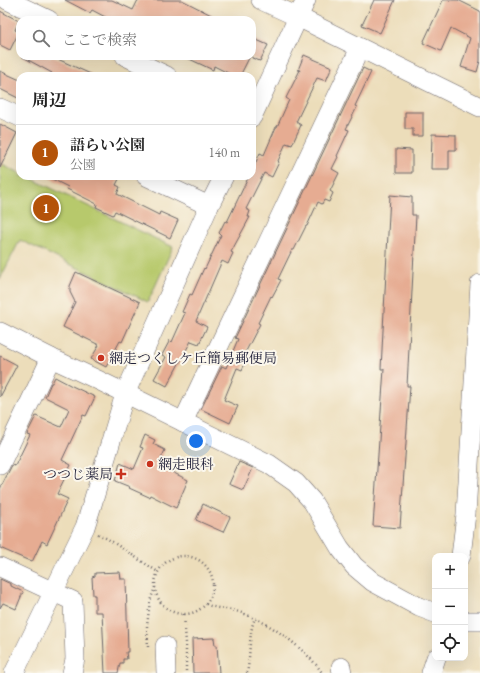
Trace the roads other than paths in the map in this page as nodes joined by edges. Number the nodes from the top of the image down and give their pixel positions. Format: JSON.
{"nodes":[{"id":1,"x":7,"y":0,"type":"edge"},
{"id":2,"x":261,"y":0,"type":"edge"},
{"id":3,"x":306,"y":0,"type":"edge"},
{"id":4,"x":41,"y":16,"type":"edge"},
{"id":5,"x":298,"y":17,"type":"junction"},
{"id":6,"x":360,"y":48,"type":"junction"},
{"id":7,"x":133,"y":60,"type":"edge"},
{"id":8,"x":158,"y":72,"type":"edge"},
{"id":9,"x":480,"y":107,"type":"edge"},
{"id":10,"x":0,"y":108,"type":"edge"},
{"id":11,"x":256,"y":108,"type":"edge"},
{"id":12,"x":16,"y":115,"type":"edge"},
{"id":13,"x":154,"y":180,"type":"edge"},
{"id":14,"x":222,"y":180,"type":"edge"},
{"id":15,"x":209,"y":206,"type":"junction"},
{"id":16,"x":480,"y":284,"type":"edge"},
{"id":17,"x":0,"y":332,"type":"edge"},
{"id":18,"x":51,"y":358,"type":"junction"},
{"id":19,"x":125,"y":394,"type":"junction"},
{"id":20,"x":183,"y":422,"type":"junction"},
{"id":21,"x":0,"y":466,"type":"edge"},
{"id":22,"x":461,"y":553,"type":"edge"},
{"id":23,"x":0,"y":567,"type":"edge"},
{"id":24,"x":54,"y":592,"type":"junction"},
{"id":25,"x":432,"y":612,"type":"edge"},
{"id":26,"x":468,"y":621,"type":"edge"},
{"id":27,"x":480,"y":621,"type":"edge"},
{"id":28,"x":157,"y":647,"type":"road end"},
{"id":29,"x":435,"y":661,"type":"edge"},
{"id":30,"x":14,"y":673,"type":"edge"},
{"id":31,"x":72,"y":673,"type":"edge"},
{"id":32,"x":166,"y":673,"type":"edge"},
{"id":33,"x":431,"y":673,"type":"edge"}],
"edges":[{"from":1,"to":4,"type":"street"},
{"from":2,"to":5,"type":"street"},
{"from":3,"to":5,"type":"street"},
{"from":5,"to":6,"type":"street"},
{"from":5,"to":11,"type":"street"},
{"from":6,"to":9,"type":"street"},
{"from":6,"to":20,"type":"street"},
{"from":7,"to":8,"type":"street"},
{"from":10,"to":12,"type":"street"},
{"from":13,"to":15,"type":"street"},
{"from":14,"to":15,"type":"street"},
{"from":15,"to":19,"type":"street"},
{"from":16,"to":22,"type":"street"},
{"from":17,"to":18,"type":"street"},
{"from":18,"to":19,"type":"street"},
{"from":18,"to":21,"type":"street"},
{"from":19,"to":20,"type":"street"},
{"from":19,"to":24,"type":"street"},
{"from":20,"to":25,"type":"street"},
{"from":23,"to":24,"type":"street"},
{"from":24,"to":30,"type":"street"},
{"from":24,"to":31,"type":"street"},
{"from":26,"to":27,"type":"street"},
{"from":28,"to":32,"type":"street"},
{"from":29,"to":33,"type":"street"}]}
